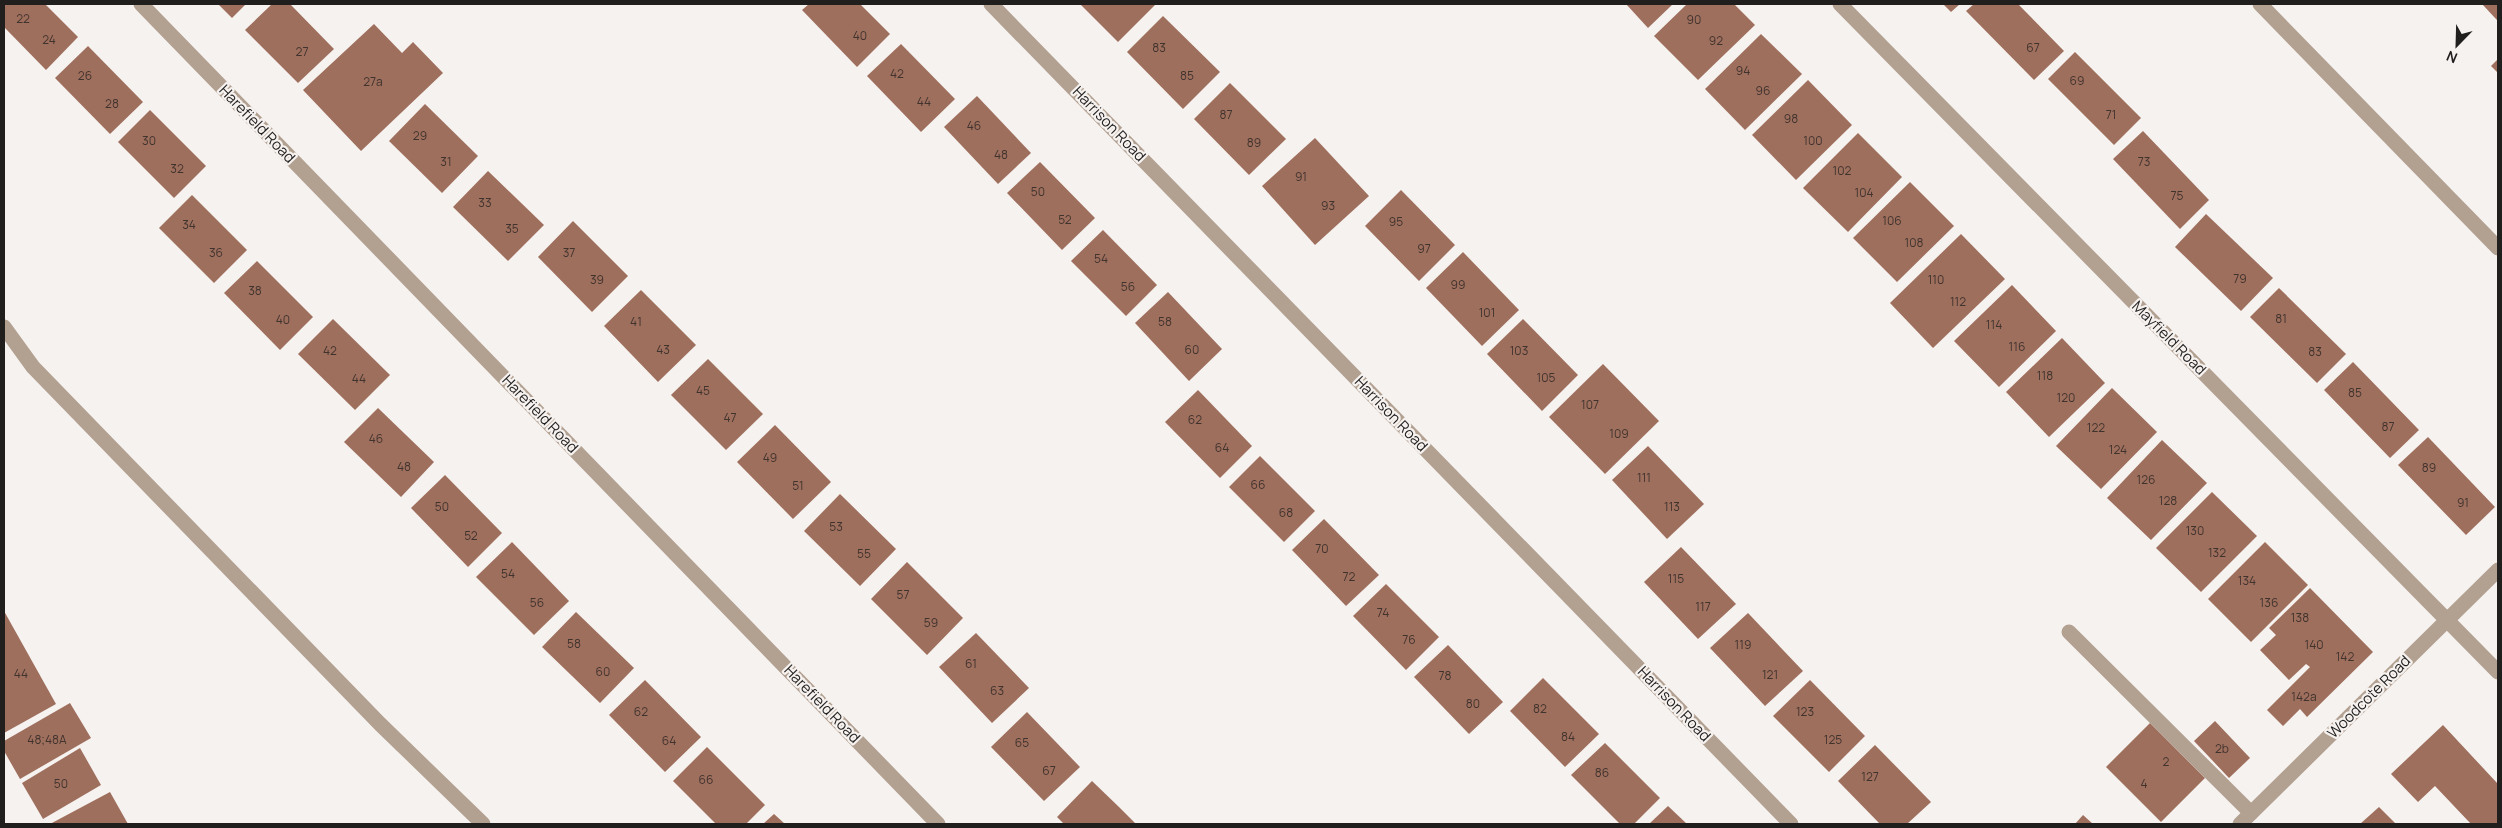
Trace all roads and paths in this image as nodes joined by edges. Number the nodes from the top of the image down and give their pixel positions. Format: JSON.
{"nodes":[{"id":1,"x":141,"y":4,"type":"edge"},
{"id":2,"x":991,"y":4,"type":"edge"},
{"id":3,"x":1840,"y":4,"type":"edge"},
{"id":4,"x":2260,"y":4,"type":"edge"},
{"id":5,"x":2498,"y":248,"type":"edge"},
{"id":6,"x":4,"y":327,"type":"edge"},
{"id":7,"x":2498,"y":570,"type":"edge"},
{"id":8,"x":2447,"y":620,"type":"junction"},
{"id":9,"x":2069,"y":632,"type":"dead end"},
{"id":10,"x":2498,"y":672,"type":"edge"},
{"id":11,"x":2251,"y":813,"type":"junction"},
{"id":12,"x":484,"y":824,"type":"edge"},
{"id":13,"x":938,"y":824,"type":"edge"},
{"id":14,"x":1791,"y":824,"type":"edge"},
{"id":15,"x":2240,"y":824,"type":"edge"}],
"edges":[{"from":1,"to":13,"type":"street","name":"Harefield Road"},
{"from":2,"to":14,"type":"street","name":"Harrison Road"},
{"from":3,"to":8,"type":"street","name":"Mayfield Road"},
{"from":4,"to":5,"type":"street"},
{"from":6,"to":12,"type":"street"},
{"from":7,"to":8,"type":"street","name":"Woodcote Road"},
{"from":8,"to":10,"type":"street","name":"Mayfield Road"},
{"from":8,"to":11,"type":"street","name":"Woodcote Road"},
{"from":9,"to":11,"type":"street"},
{"from":11,"to":15,"type":"street","name":"Woodcote Road"}]}
